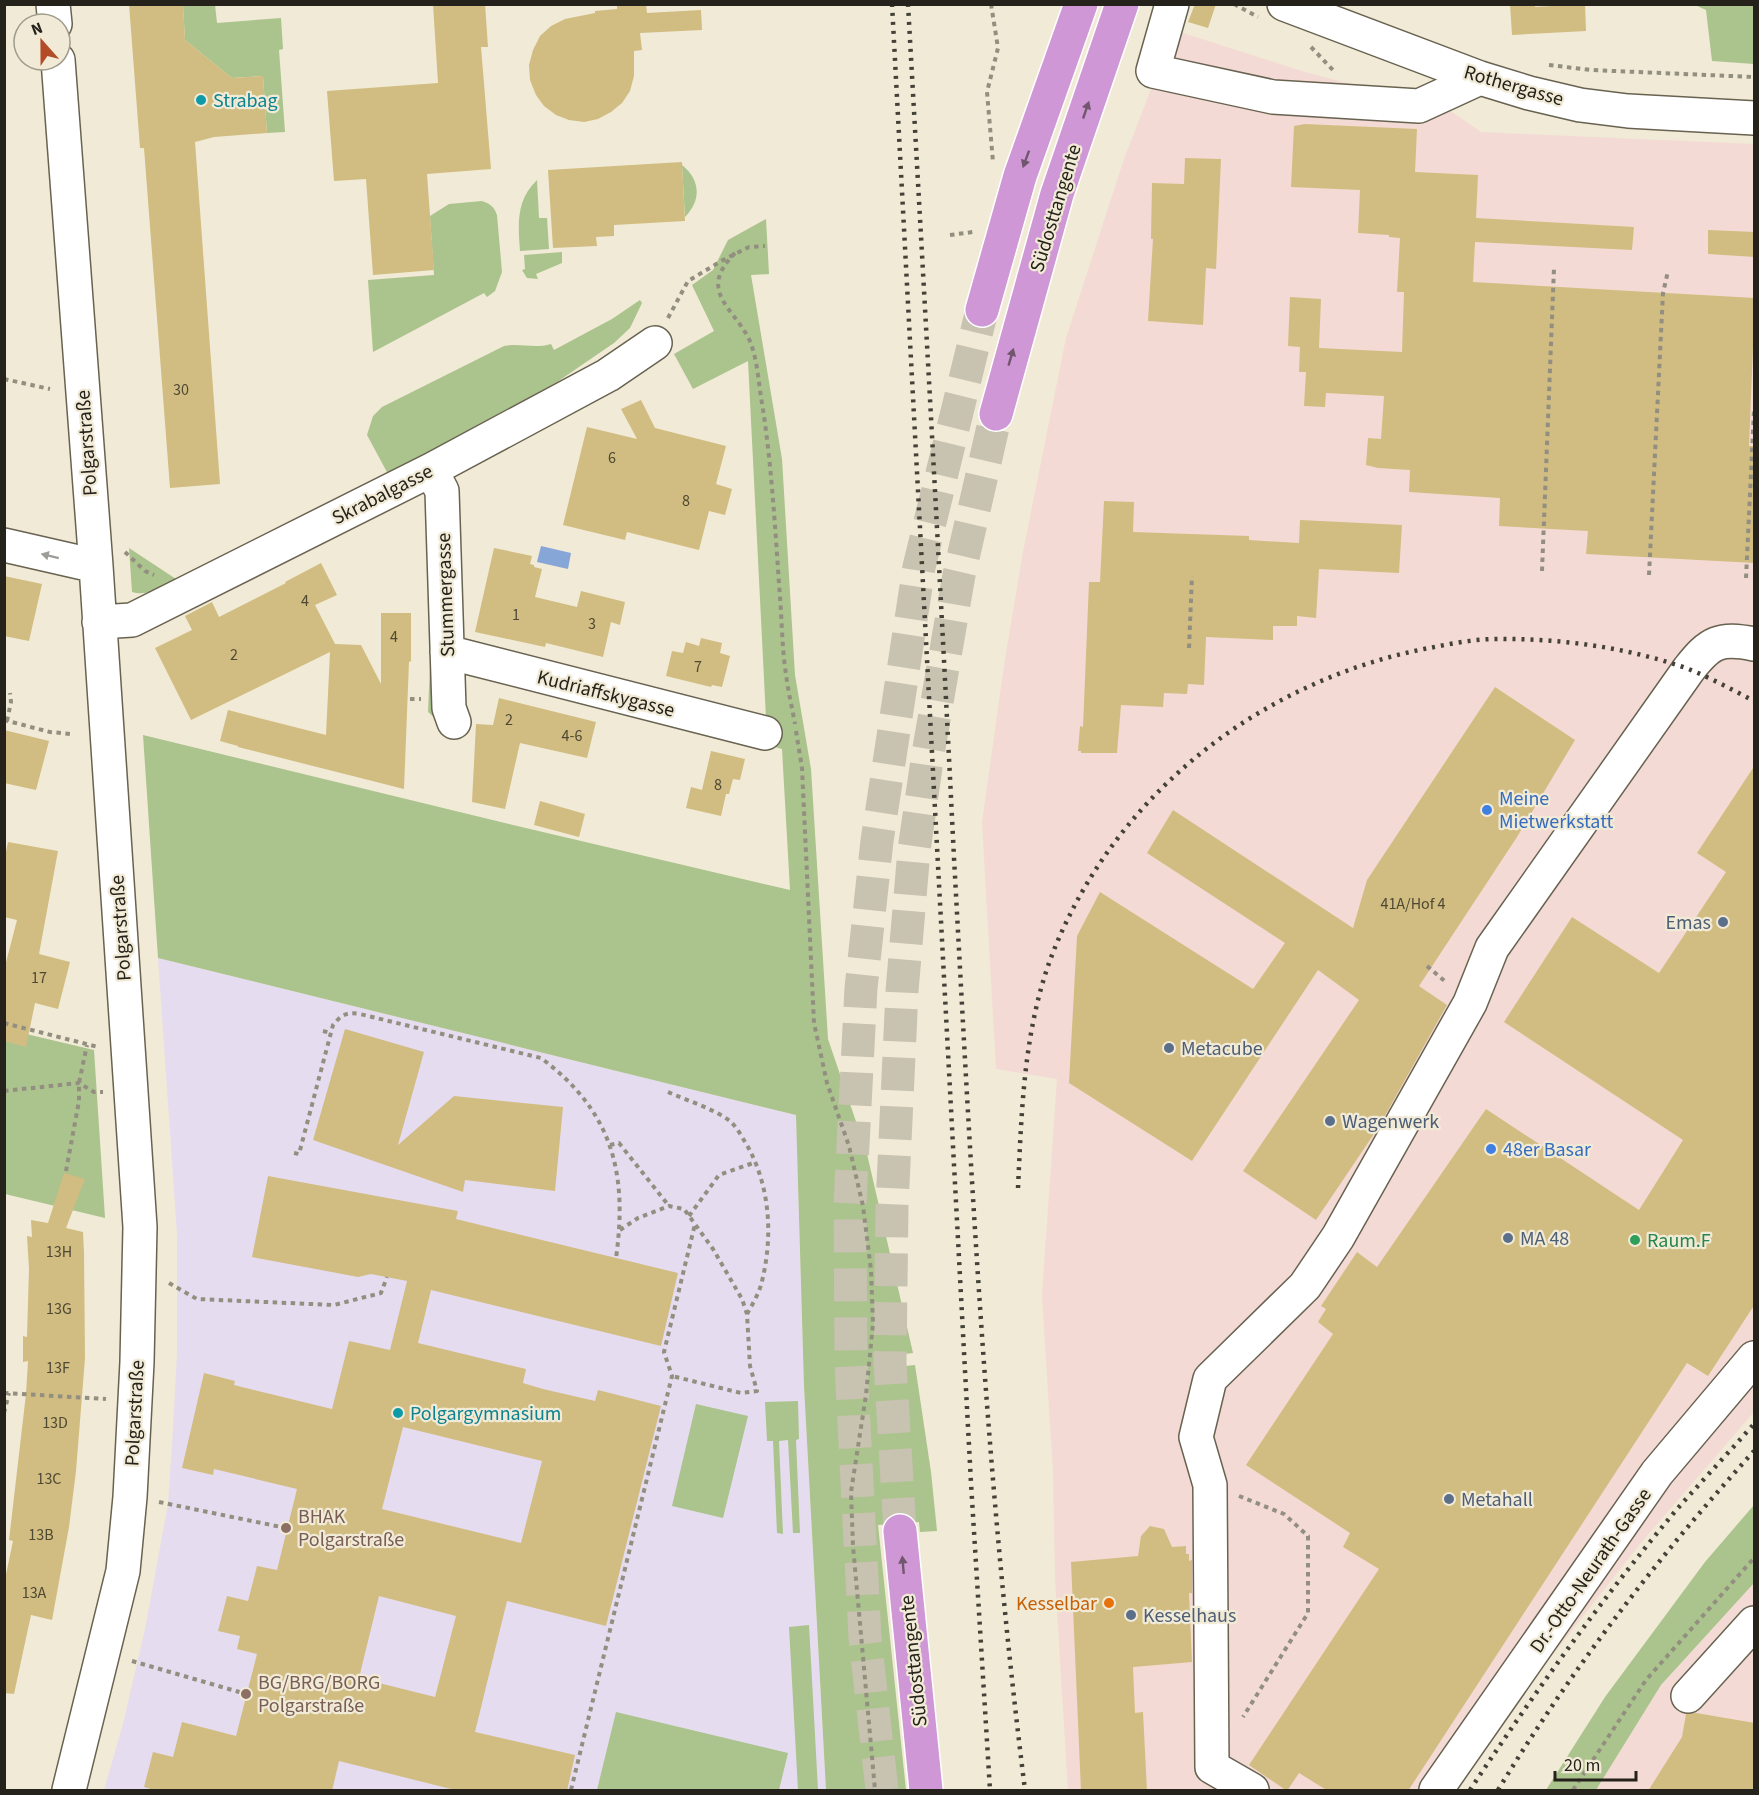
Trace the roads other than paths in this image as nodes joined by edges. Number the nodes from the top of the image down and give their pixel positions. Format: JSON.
{"nodes":[{"id":1,"x":1081,"y":4,"type":"edge"},
{"id":2,"x":1122,"y":4,"type":"edge"},
{"id":3,"x":1172,"y":4,"type":"edge"},
{"id":4,"x":1284,"y":4,"type":"edge"},
{"id":5,"x":1356,"y":17,"type":"edge"},
{"id":6,"x":59,"y":72,"type":"edge"},
{"id":7,"x":1480,"y":78,"type":"junction"},
{"id":8,"x":1755,"y":118,"type":"edge"},
{"id":9,"x":982,"y":310,"type":"tunnel mouth"},
{"id":10,"x":655,"y":343,"type":"road end"},
{"id":11,"x":996,"y":414,"type":"tunnel mouth"},
{"id":12,"x":431,"y":470,"type":"junction"},
{"id":13,"x":4,"y":544,"type":"edge"},
{"id":14,"x":96,"y":566,"type":"junction"},
{"id":15,"x":99,"y":622,"type":"junction"},
{"id":16,"x":1755,"y":644,"type":"edge"},
{"id":17,"x":447,"y":652,"type":"junction"},
{"id":18,"x":454,"y":722,"type":"dead end"},
{"id":19,"x":765,"y":733,"type":"dead end"},
{"id":20,"x":1755,"y":1358,"type":"edge"},
{"id":21,"x":900,"y":1532,"type":"tunnel mouth"},
{"id":22,"x":1755,"y":1623,"type":"edge"},
{"id":23,"x":1688,"y":1696,"type":"dead end"},
{"id":24,"x":69,"y":1791,"type":"edge"},
{"id":25,"x":926,"y":1791,"type":"edge"},
{"id":26,"x":1252,"y":1791,"type":"edge"},
{"id":27,"x":1436,"y":1791,"type":"edge"}],
"edges":[{"from":1,"to":9,"type":"highway","name":"Südosttangente","one_way":true},
{"from":11,"to":2,"type":"highway","name":"Südosttangente","one_way":true},
{"from":3,"to":7,"type":"street"},
{"from":4,"to":5,"type":"street","name":"Rothergasse"},
{"from":5,"to":7,"type":"street","name":"Rothergasse"},
{"from":6,"to":14,"type":"street","name":"Polgarstraße"},
{"from":7,"to":8,"type":"street","name":"Rothergasse"},
{"from":10,"to":12,"type":"street","name":"Skrabalgasse"},
{"from":12,"to":15,"type":"street","name":"Skrabalgasse"},
{"from":12,"to":17,"type":"street","name":"Stummergasse"},
{"from":14,"to":13,"type":"street","one_way":true},
{"from":14,"to":15,"type":"street","name":"Polgarstraße"},
{"from":15,"to":24,"type":"street","name":"Polgarstraße"},
{"from":16,"to":26,"type":"street"},
{"from":17,"to":18,"type":"street","name":"Stummergasse"},
{"from":17,"to":19,"type":"street","name":"Kudriaffskygasse"},
{"from":20,"to":27,"type":"street","name":"Dr.-Otto-Neurath-Gasse"},
{"from":25,"to":21,"type":"highway","name":"Südosttangente","one_way":true},
{"from":22,"to":23,"type":"street"}]}
